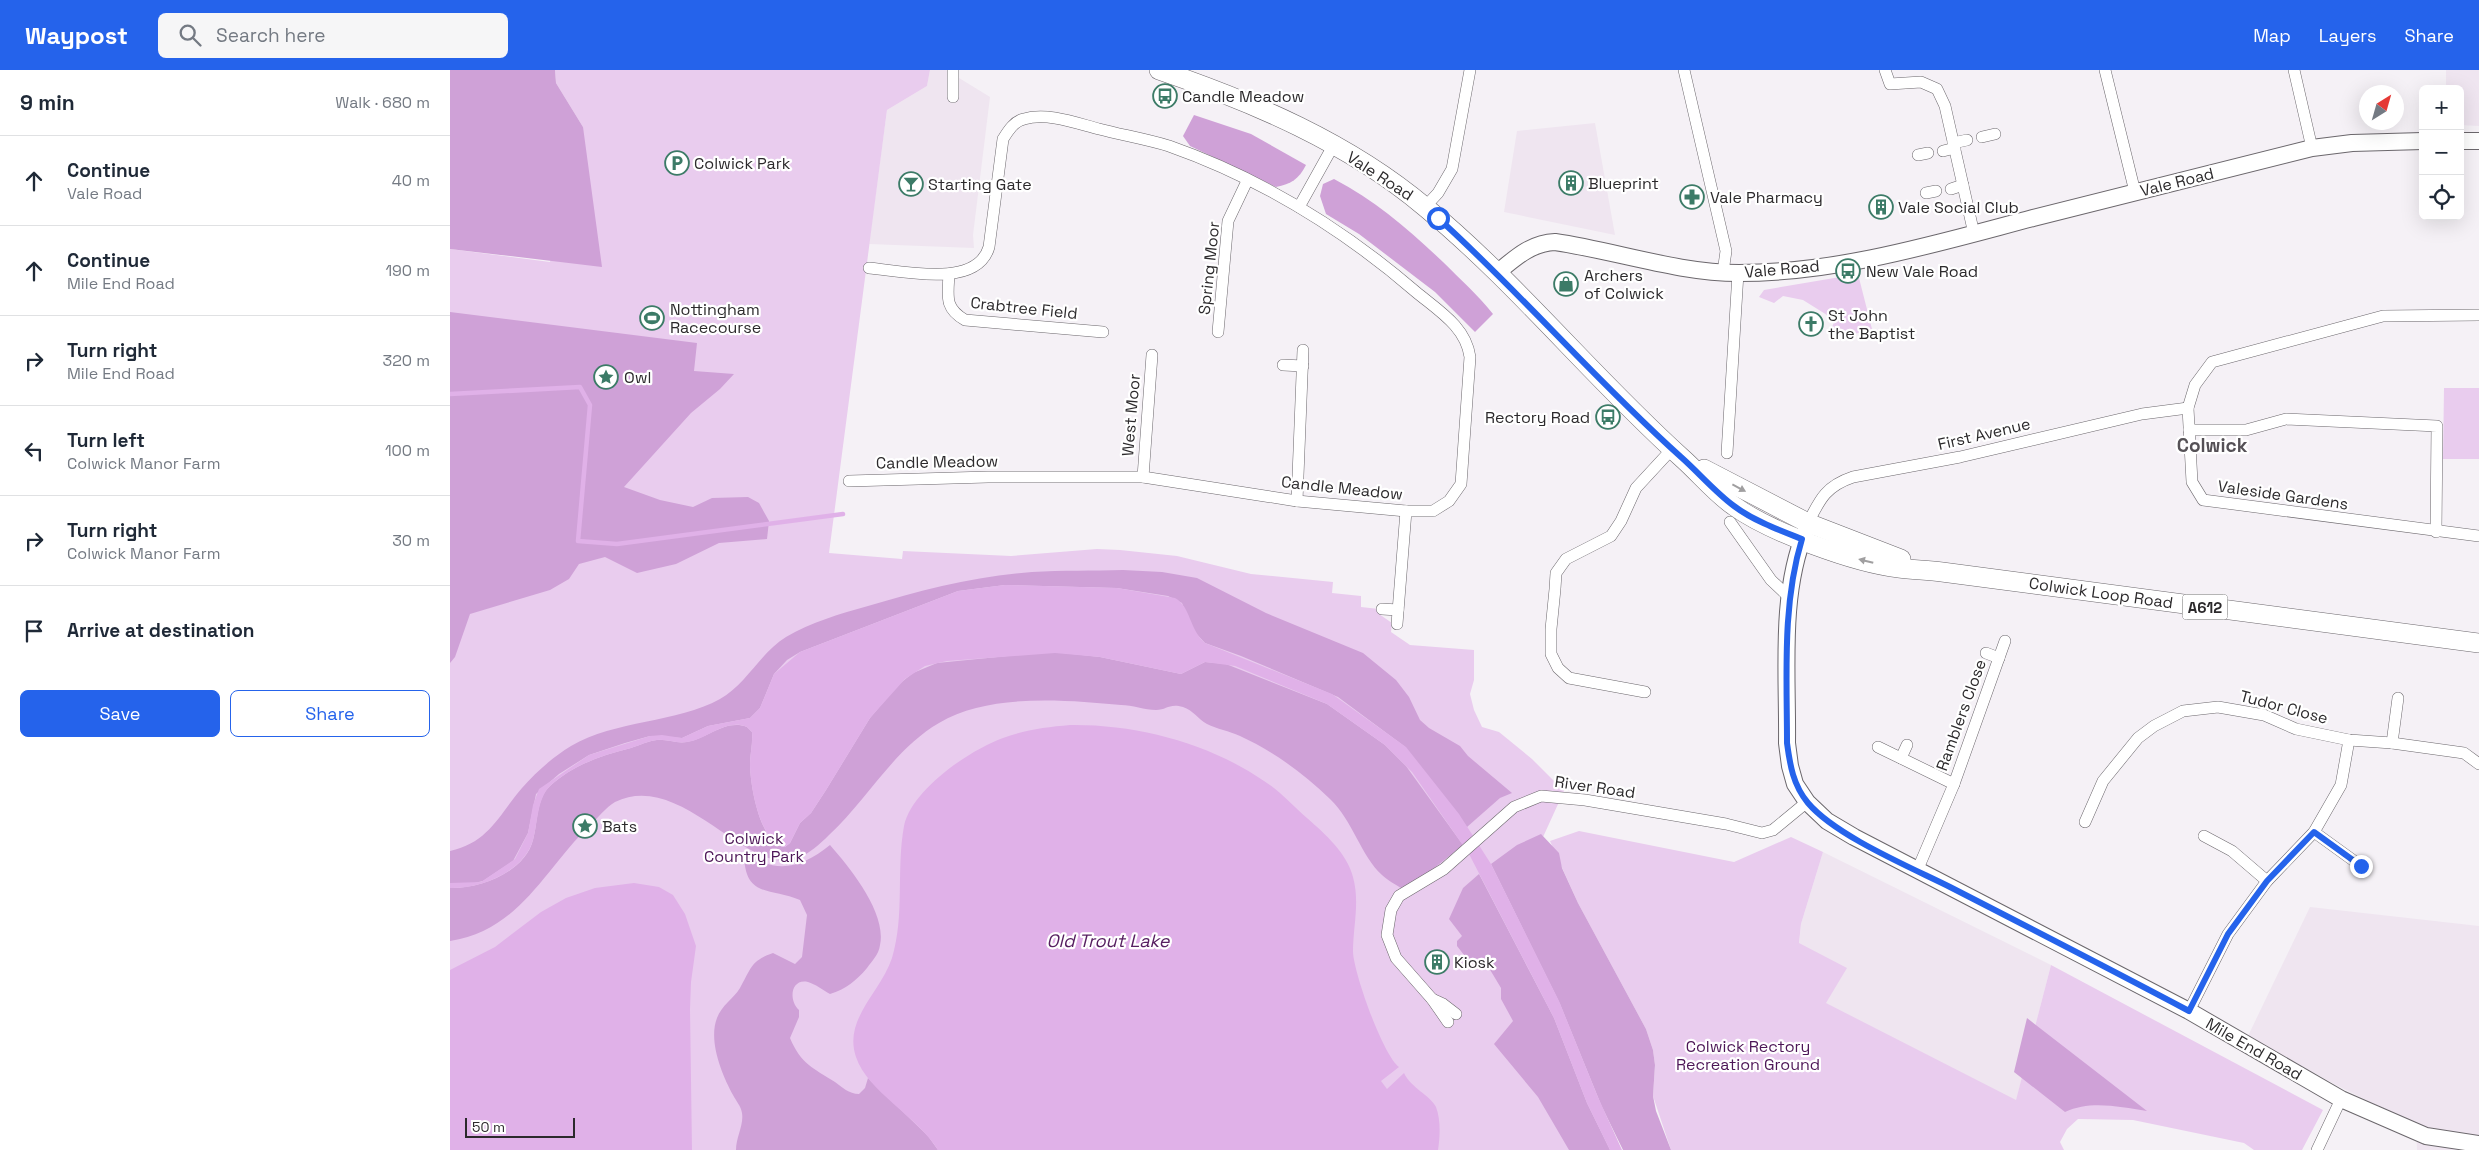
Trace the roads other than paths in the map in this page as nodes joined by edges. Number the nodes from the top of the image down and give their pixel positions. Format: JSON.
{"nodes":[{"id":1,"x":953,"y":70,"type":"edge"},
{"id":2,"x":1159,"y":70,"type":"edge"},
{"id":3,"x":1470,"y":70,"type":"edge"},
{"id":4,"x":1684,"y":70,"type":"edge"},
{"id":5,"x":1884,"y":70,"type":"edge"},
{"id":6,"x":2105,"y":70,"type":"edge"},
{"id":7,"x":2296,"y":70,"type":"edge"},
{"id":8,"x":952,"y":97,"type":"dead end"},
{"id":9,"x":1995,"y":134,"type":"dead end"},
{"id":10,"x":1982,"y":137,"type":"dead end"},
{"id":11,"x":1967,"y":140,"type":"dead end"},
{"id":12,"x":2419,"y":141,"type":"edge"},
{"id":13,"x":2464,"y":141,"type":"edge"},
{"id":14,"x":2479,"y":141,"type":"edge"},
{"id":15,"x":1954,"y":145,"type":"junction"},
{"id":16,"x":1333,"y":146,"type":"junction"},
{"id":17,"x":2312,"y":148,"type":"junction"},
{"id":18,"x":1942,"y":151,"type":"dead end"},
{"id":19,"x":1247,"y":181,"type":"junction"},
{"id":20,"x":1963,"y":185,"type":"junction"},
{"id":21,"x":1951,"y":189,"type":"dead end"},
{"id":22,"x":2135,"y":192,"type":"junction"},
{"id":23,"x":1299,"y":207,"type":"junction"},
{"id":24,"x":1425,"y":207,"type":"junction"},
{"id":25,"x":1974,"y":234,"type":"junction"},
{"id":26,"x":869,"y":268,"type":"dead end"},
{"id":27,"x":1731,"y":272,"type":"junction"},
{"id":28,"x":1497,"y":273,"type":"junction"},
{"id":29,"x":949,"y":274,"type":"junction"},
{"id":30,"x":2479,"y":315,"type":"edge"},
{"id":31,"x":1103,"y":332,"type":"dead end"},
{"id":32,"x":1218,"y":332,"type":"dead end"},
{"id":33,"x":1303,"y":350,"type":"dead end"},
{"id":34,"x":1152,"y":355,"type":"dead end"},
{"id":35,"x":1283,"y":365,"type":"dead end"},
{"id":36,"x":1303,"y":366,"type":"junction"},
{"id":37,"x":2188,"y":408,"type":"junction"},
{"id":38,"x":2189,"y":430,"type":"junction"},
{"id":39,"x":1676,"y":453,"type":"junction"},
{"id":40,"x":1727,"y":453,"type":"dead end"},
{"id":41,"x":1143,"y":477,"type":"junction"},
{"id":42,"x":849,"y":480,"type":"dead end"},
{"id":43,"x":1297,"y":501,"type":"junction"},
{"id":44,"x":1406,"y":511,"type":"junction"},
{"id":45,"x":1730,"y":522,"type":"dead end"},
{"id":46,"x":1805,"y":531,"type":"junction"},
{"id":47,"x":2436,"y":532,"type":"junction"},
{"id":48,"x":2479,"y":536,"type":"edge"},
{"id":49,"x":1789,"y":597,"type":"junction"},
{"id":50,"x":1382,"y":609,"type":"dead end"},
{"id":51,"x":1398,"y":610,"type":"junction"},
{"id":52,"x":1397,"y":624,"type":"dead end"},
{"id":53,"x":2005,"y":641,"type":"dead end"},
{"id":54,"x":2479,"y":643,"type":"edge"},
{"id":55,"x":1986,"y":653,"type":"dead end"},
{"id":56,"x":1999,"y":658,"type":"junction"},
{"id":57,"x":1645,"y":692,"type":"dead end"},
{"id":58,"x":2398,"y":698,"type":"dead end"},
{"id":59,"x":2349,"y":740,"type":"junction"},
{"id":60,"x":2392,"y":743,"type":"junction"},
{"id":61,"x":1907,"y":745,"type":"dead end"},
{"id":62,"x":1878,"y":747,"type":"dead end"},
{"id":63,"x":1901,"y":758,"type":"junction"},
{"id":64,"x":2479,"y":764,"type":"edge"},
{"id":65,"x":1954,"y":784,"type":"junction"},
{"id":66,"x":1807,"y":802,"type":"junction"},
{"id":67,"x":2085,"y":822,"type":"dead end"},
{"id":68,"x":2314,"y":832,"type":"junction"},
{"id":69,"x":2204,"y":836,"type":"dead end"},
{"id":70,"x":2361,"y":866,"type":"dead end"},
{"id":71,"x":1917,"y":871,"type":"junction"},
{"id":72,"x":2267,"y":881,"type":"junction"},
{"id":73,"x":2189,"y":1011,"type":"junction"},
{"id":74,"x":1452,"y":1018,"type":"dead end"},
{"id":75,"x":2341,"y":1099,"type":"junction"},
{"id":76,"x":2479,"y":1144,"type":"edge"},
{"id":77,"x":2317,"y":1150,"type":"edge"}],
"edges":[{"from":1,"to":8,"type":"street"},
{"from":2,"to":16,"type":"main road","number":"A612"},
{"from":3,"to":24,"type":"street"},
{"from":4,"to":27,"type":"street"},
{"from":5,"to":15,"type":"street"},
{"from":6,"to":22,"type":"street"},
{"from":7,"to":17,"type":"street"},
{"from":9,"to":10,"type":"street"},
{"from":11,"to":15,"type":"street"},
{"from":12,"to":17,"type":"street","name":"Vale Road"},
{"from":13,"to":14,"type":"street"},
{"from":15,"to":18,"type":"street"},
{"from":15,"to":20,"type":"street"},
{"from":16,"to":23,"type":"street"},
{"from":16,"to":24,"type":"main road","name":"Vale Road","number":"A612"},
{"from":17,"to":22,"type":"street","name":"Vale Road"},
{"from":19,"to":23,"type":"street","name":"Candle Meadow"},
{"from":19,"to":29,"type":"street","name":"Candle Meadow"},
{"from":19,"to":32,"type":"street","name":"Spring Moor"},
{"from":20,"to":21,"type":"street"},
{"from":20,"to":25,"type":"street"},
{"from":22,"to":25,"type":"street","name":"Vale Road"},
{"from":23,"to":44,"type":"street","name":"Candle Meadow"},
{"from":24,"to":28,"type":"main road","name":"Vale Road","number":"A612"},
{"from":25,"to":27,"type":"street","name":"Vale Road"},
{"from":26,"to":29,"type":"street","name":"Candle Meadow"},
{"from":27,"to":28,"type":"street","name":"Vale Road"},
{"from":27,"to":40,"type":"street"},
{"from":28,"to":39,"type":"main road","number":"A612"},
{"from":29,"to":31,"type":"street","name":"Crabtree Field"},
{"from":30,"to":37,"type":"street","name":"Valeside Gardens"},
{"from":33,"to":36,"type":"street"},
{"from":34,"to":41,"type":"street","name":"West Moor"},
{"from":35,"to":36,"type":"street"},
{"from":36,"to":43,"type":"street"},
{"from":37,"to":38,"type":"street","name":"Valeside Gardens"},
{"from":37,"to":46,"type":"street","name":"First Avenue"},
{"from":38,"to":47,"type":"street","name":"Valeside Gardens"},
{"from":38,"to":47,"type":"street"},
{"from":39,"to":46,"type":"main road","number":"A612"},
{"from":39,"to":57,"type":"street"},
{"from":41,"to":42,"type":"street","name":"Candle Meadow"},
{"from":41,"to":43,"type":"street","name":"Candle Meadow"},
{"from":43,"to":44,"type":"street","name":"Candle Meadow"},
{"from":44,"to":51,"type":"street"},
{"from":45,"to":49,"type":"street"},
{"from":46,"to":49,"type":"street","name":"Mile End Road"},
{"from":46,"to":54,"type":"main road","name":"Colwick Loop Road","number":"A612"},
{"from":47,"to":48,"type":"street","name":"Valeside Gardens"},
{"from":49,"to":66,"type":"street","name":"Mile End Road"},
{"from":50,"to":51,"type":"street"},
{"from":51,"to":52,"type":"street"},
{"from":53,"to":56,"type":"street","name":"Ramblers Close"},
{"from":55,"to":56,"type":"street","name":"Ramblers Close"},
{"from":56,"to":65,"type":"street","name":"Ramblers Close"},
{"from":58,"to":60,"type":"street"},
{"from":59,"to":60,"type":"street","name":"Tudor Close"},
{"from":59,"to":67,"type":"street","name":"Tudor Close"},
{"from":59,"to":68,"type":"street"},
{"from":60,"to":64,"type":"street","name":"Tudor Close"},
{"from":61,"to":63,"type":"street"},
{"from":62,"to":63,"type":"street","name":"Ramblers Close"},
{"from":63,"to":65,"type":"street","name":"Ramblers Close"},
{"from":65,"to":71,"type":"street","name":"Ramblers Close"},
{"from":66,"to":71,"type":"street","name":"Mile End Road"},
{"from":66,"to":74,"type":"street","name":"River Road"},
{"from":68,"to":70,"type":"street"},
{"from":68,"to":72,"type":"street"},
{"from":69,"to":72,"type":"street"},
{"from":71,"to":73,"type":"street","name":"Mile End Road"},
{"from":72,"to":73,"type":"street"},
{"from":73,"to":75,"type":"street","name":"Mile End Road"},
{"from":75,"to":76,"type":"street","name":"Mile End Road"},
{"from":75,"to":77,"type":"street"}]}
